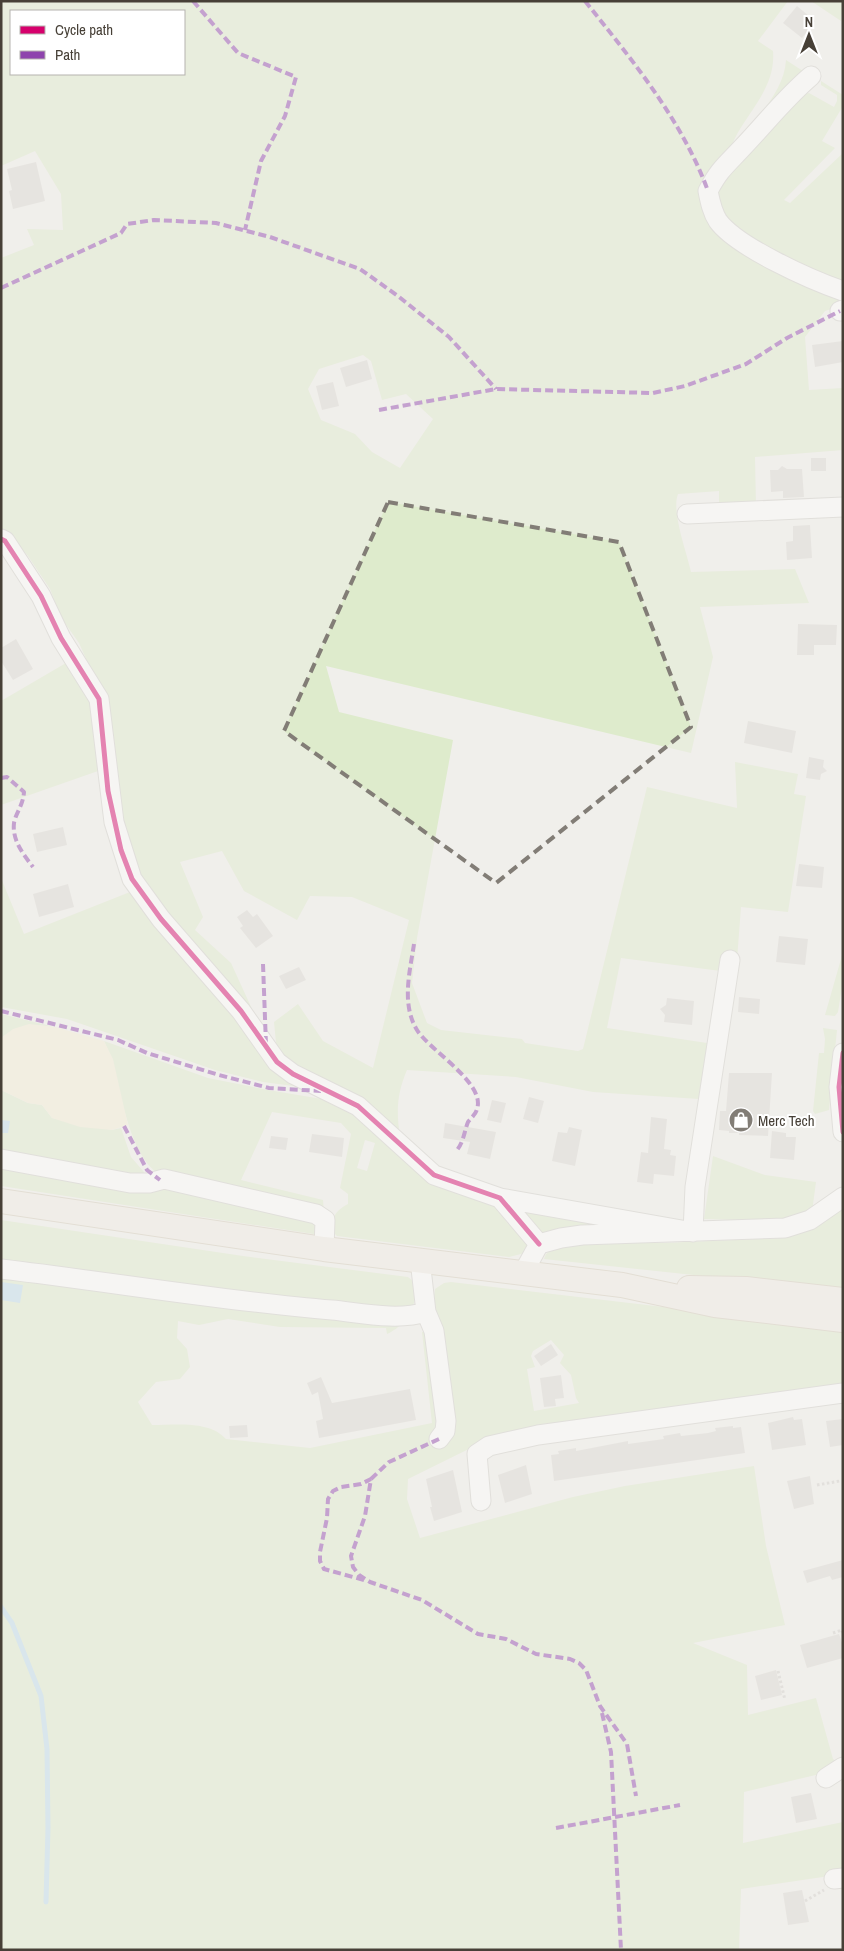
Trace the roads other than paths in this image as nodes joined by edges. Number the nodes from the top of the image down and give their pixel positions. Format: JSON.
{"nodes":[{"id":1,"x":811,"y":76,"type":"dead end"},
{"id":2,"x":843,"y":291,"type":"edge"},
{"id":3,"x":843,"y":507,"type":"edge"},
{"id":4,"x":687,"y":514,"type":"dead end"},
{"id":5,"x":1,"y":539,"type":"edge"},
{"id":6,"x":730,"y":960,"type":"dead end"},
{"id":7,"x":843,"y":1053,"type":"edge"},
{"id":8,"x":842,"y":1126,"type":"edge"},
{"id":9,"x":1,"y":1159,"type":"edge"},
{"id":10,"x":843,"y":1197,"type":"edge"},
{"id":11,"x":500,"y":1198,"type":"junction"},
{"id":12,"x":1,"y":1201,"type":"edge"},
{"id":13,"x":693,"y":1232,"type":"junction"},
{"id":14,"x":539,"y":1244,"type":"junction"},
{"id":15,"x":324,"y":1249,"type":"junction"},
{"id":16,"x":420,"y":1260,"type":"junction"},
{"id":17,"x":1,"y":1269,"type":"edge"},
{"id":18,"x":523,"y":1273,"type":"junction"},
{"id":19,"x":622,"y":1286,"type":"junction"},
{"id":20,"x":843,"y":1300,"type":"edge"},
{"id":21,"x":426,"y":1312,"type":"junction"},
{"id":22,"x":843,"y":1320,"type":"edge"},
{"id":23,"x":843,"y":1393,"type":"edge"},
{"id":24,"x":439,"y":1439,"type":"dead end"},
{"id":25,"x":481,"y":1501,"type":"dead end"},
{"id":26,"x":843,"y":1768,"type":"edge"},
{"id":27,"x":826,"y":1778,"type":"dead end"}],
"edges":[{"from":1,"to":2,"type":"street"},
{"from":3,"to":4,"type":"street"},
{"from":5,"to":11,"type":"street"},
{"from":6,"to":13,"type":"street"},
{"from":7,"to":8,"type":"street"},
{"from":9,"to":15,"type":"street"},
{"from":10,"to":13,"type":"street"},
{"from":11,"to":13,"type":"street"},
{"from":11,"to":14,"type":"street"},
{"from":12,"to":15,"type":"main road"},
{"from":13,"to":14,"type":"street"},
{"from":14,"to":18,"type":"street"},
{"from":15,"to":16,"type":"main road"},
{"from":16,"to":18,"type":"main road"},
{"from":16,"to":21,"type":"street"},
{"from":17,"to":21,"type":"street"},
{"from":18,"to":19,"type":"main road"},
{"from":19,"to":20,"type":"main road"},
{"from":19,"to":22,"type":"main road"},
{"from":21,"to":24,"type":"street"},
{"from":23,"to":25,"type":"street"},
{"from":26,"to":27,"type":"street"}]}
